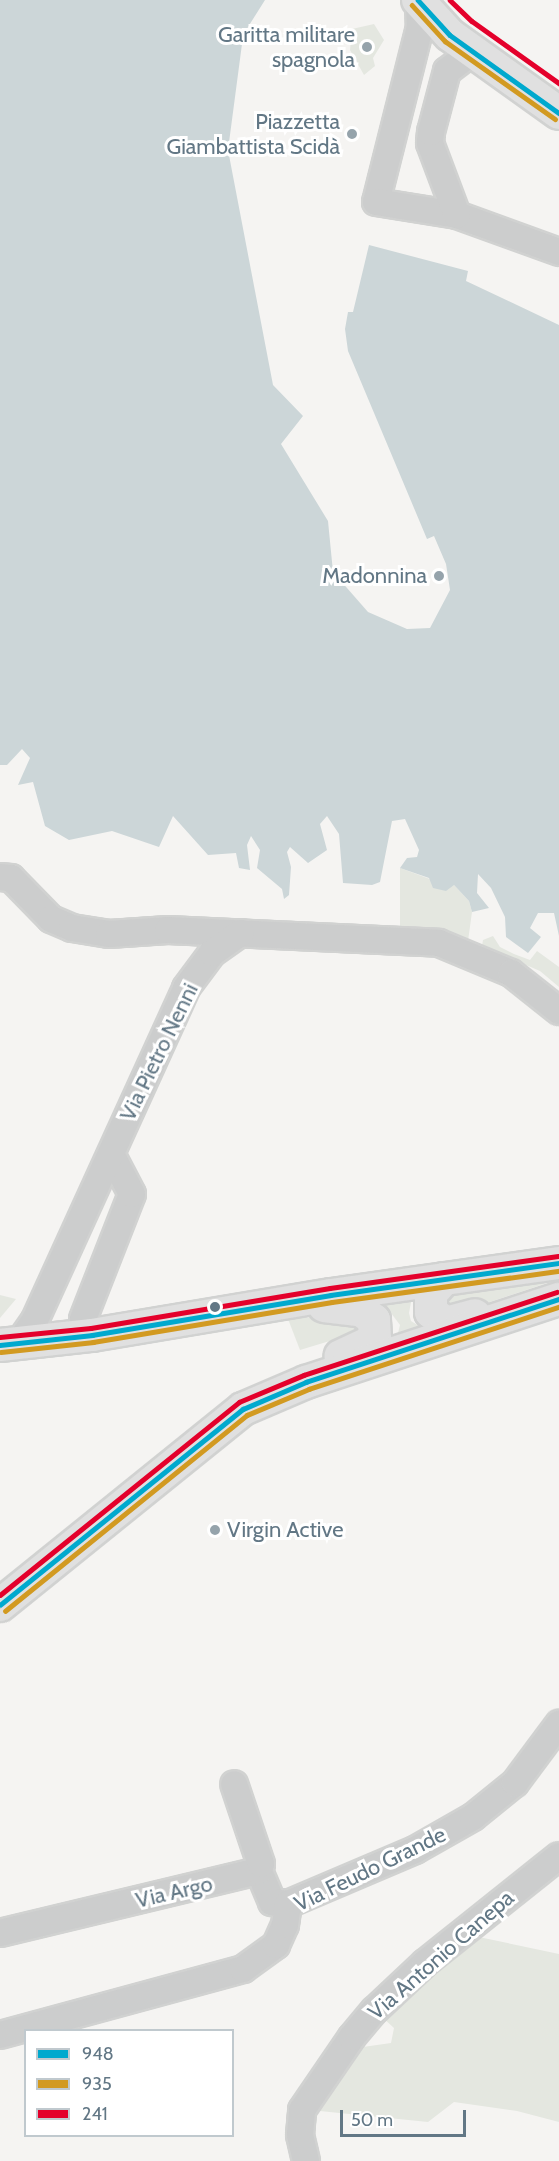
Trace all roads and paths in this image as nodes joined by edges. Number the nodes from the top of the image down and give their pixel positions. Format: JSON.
{"nodes":[{"id":1,"x":425,"y":1,"type":"edge"},
{"id":2,"x":472,"y":52,"type":"junction"},
{"id":3,"x":559,"y":92,"type":"edge"},
{"id":4,"x":559,"y":113,"type":"edge"},
{"id":5,"x":457,"y":215,"type":"junction"},
{"id":6,"x":559,"y":252,"type":"edge"},
{"id":7,"x":0,"y":876,"type":"edge"},
{"id":8,"x":241,"y":933,"type":"junction"},
{"id":9,"x":559,"y":1011,"type":"edge"},
{"id":10,"x":111,"y":1154,"type":"junction"},
{"id":11,"x":559,"y":1263,"type":"edge"},
{"id":12,"x":444,"y":1279,"type":"junction"},
{"id":13,"x":559,"y":1288,"type":"edge"},
{"id":14,"x":559,"y":1299,"type":"edge"},
{"id":15,"x":288,"y":1304,"type":"junction"},
{"id":16,"x":92,"y":1335,"type":"junction"},
{"id":17,"x":10,"y":1344,"type":"edge"},
{"id":18,"x":306,"y":1382,"type":"junction"},
{"id":19,"x":0,"y":1605,"type":"edge"},
{"id":20,"x":559,"y":1724,"type":"edge"},
{"id":21,"x":234,"y":1784,"type":"dead end"},
{"id":22,"x":559,"y":1856,"type":"edge"},
{"id":23,"x":259,"y":1871,"type":"junction"},
{"id":24,"x":288,"y":1904,"type":"junction"},
{"id":25,"x":0,"y":1933,"type":"edge"},
{"id":26,"x":0,"y":2035,"type":"edge"},
{"id":27,"x":306,"y":2161,"type":"edge"}],
"edges":[{"from":1,"to":2,"type":"main road"},
{"from":1,"to":3,"type":"main road"},
{"from":1,"to":5,"type":"street"},
{"from":2,"to":4,"type":"main road"},
{"from":2,"to":5,"type":"street"},
{"from":5,"to":6,"type":"street"},
{"from":7,"to":8,"type":"street"},
{"from":8,"to":9,"type":"street"},
{"from":8,"to":10,"type":"street","name":"Via Pietro Nenni"},
{"from":10,"to":16,"type":"street"},
{"from":10,"to":17,"type":"street","name":"Via Pietro Nenni"},
{"from":11,"to":12,"type":"main road"},
{"from":12,"to":13,"type":"main road"},
{"from":12,"to":15,"type":"main road"},
{"from":14,"to":18,"type":"main road"},
{"from":15,"to":16,"type":"main road"},
{"from":15,"to":18,"type":"main road"},
{"from":16,"to":17,"type":"main road"},
{"from":18,"to":19,"type":"main road"},
{"from":20,"to":24,"type":"street","name":"Via Feudo Grande"},
{"from":21,"to":23,"type":"street"},
{"from":22,"to":27,"type":"street","name":"Via Antonio Canepa"},
{"from":23,"to":24,"type":"street"},
{"from":23,"to":25,"type":"street","name":"Via Argo"},
{"from":24,"to":26,"type":"street","name":"Via Feudo Grande"}]}
